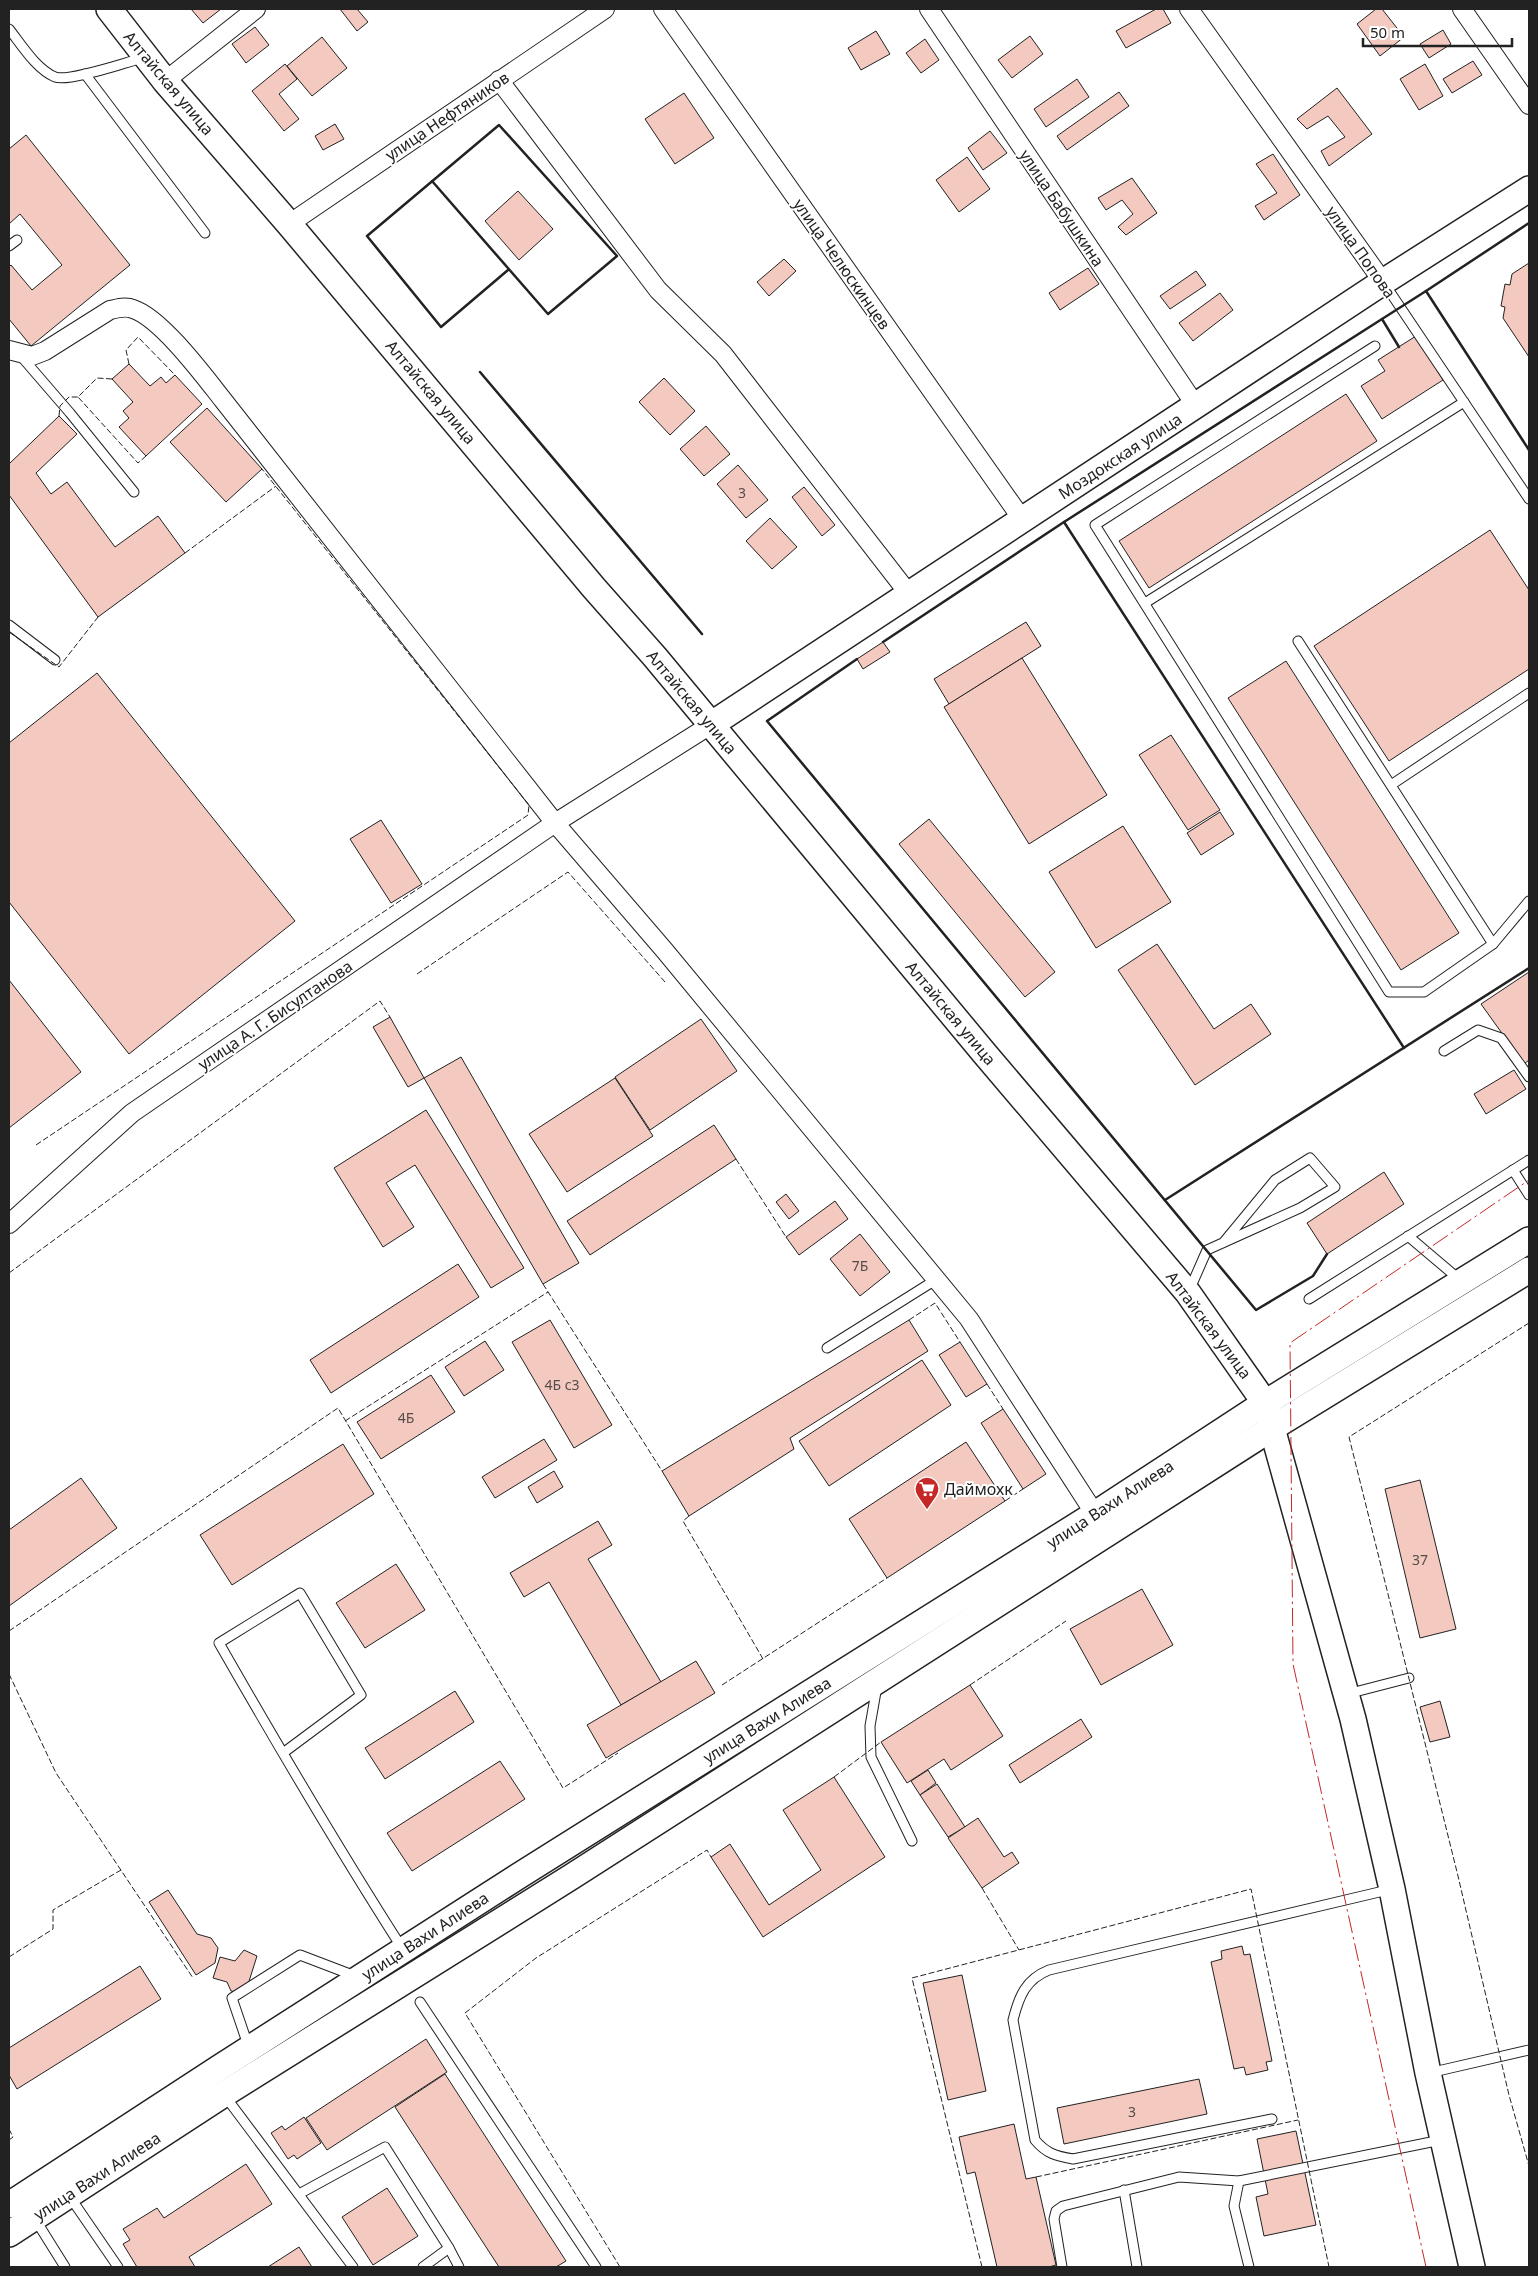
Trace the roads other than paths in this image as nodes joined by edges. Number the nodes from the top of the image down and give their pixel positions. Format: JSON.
{"nodes":[{"id":1,"x":108,"y":9,"type":"edge"},
{"id":2,"x":256,"y":9,"type":"edge"},
{"id":3,"x":605,"y":9,"type":"edge"},
{"id":4,"x":663,"y":9,"type":"edge"},
{"id":5,"x":929,"y":9,"type":"edge"},
{"id":6,"x":1189,"y":9,"type":"edge"},
{"id":7,"x":1462,"y":9,"type":"edge"},
{"id":8,"x":9,"y":29,"type":"edge"},
{"id":9,"x":146,"y":57,"type":"junction"},
{"id":10,"x":85,"y":74,"type":"junction"},
{"id":11,"x":499,"y":80,"type":"junction"},
{"id":12,"x":165,"y":82,"type":"junction"},
{"id":13,"x":1529,"y":105,"type":"edge"},
{"id":14,"x":1529,"y":189,"type":"edge"},
{"id":15,"x":289,"y":224,"type":"junction"},
{"id":16,"x":205,"y":233,"type":"dead end"},
{"id":17,"x":16,"y":240,"type":"dead end"},
{"id":18,"x":9,"y":246,"type":"edge"},
{"id":19,"x":1383,"y":282,"type":"junction"},
{"id":20,"x":1375,"y":346,"type":"dead end"},
{"id":21,"x":14,"y":352,"type":"edge"},
{"id":22,"x":1464,"y":402,"type":"junction"},
{"id":23,"x":1196,"y":406,"type":"junction"},
{"id":24,"x":134,"y":492,"type":"dead end"},
{"id":25,"x":1529,"y":499,"type":"edge"},
{"id":26,"x":1022,"y":519,"type":"junction"},
{"id":27,"x":909,"y":594,"type":"junction"},
{"id":28,"x":1145,"y":603,"type":"junction"},
{"id":29,"x":9,"y":625,"type":"edge"},
{"id":30,"x":1298,"y":641,"type":"dead end"},
{"id":31,"x":55,"y":660,"type":"dead end"},
{"id":32,"x":1529,"y":694,"type":"edge"},
{"id":33,"x":712,"y":724,"type":"junction"},
{"id":34,"x":1391,"y":785,"type":"junction"},
{"id":35,"x":555,"y":823,"type":"junction"},
{"id":36,"x":1529,"y":900,"type":"edge"},
{"id":37,"x":1493,"y":944,"type":"junction"},
{"id":38,"x":1444,"y":1051,"type":"dead end"},
{"id":39,"x":1529,"y":1077,"type":"edge"},
{"id":40,"x":1529,"y":1160,"type":"edge"},
{"id":41,"x":1512,"y":1170,"type":"junction"},
{"id":42,"x":1529,"y":1195,"type":"edge"},
{"id":43,"x":9,"y":1224,"type":"edge"},
{"id":44,"x":1408,"y":1236,"type":"junction"},
{"id":45,"x":1529,"y":1240,"type":"edge"},
{"id":46,"x":1222,"y":1243,"type":"junction"},
{"id":47,"x":1529,"y":1270,"type":"edge"},
{"id":48,"x":936,"y":1279,"type":"junction"},
{"id":49,"x":1462,"y":1282,"type":"junction"},
{"id":50,"x":1188,"y":1293,"type":"junction"},
{"id":51,"x":1309,"y":1299,"type":"dead end"},
{"id":52,"x":827,"y":1348,"type":"dead end"},
{"id":53,"x":1265,"y":1403,"type":"junction"},
{"id":54,"x":1272,"y":1428,"type":"junction"},
{"id":55,"x":1095,"y":1514,"type":"junction"},
{"id":56,"x":1409,"y":1678,"type":"dead end"},
{"id":57,"x":877,"y":1682,"type":"junction"},
{"id":58,"x":1346,"y":1694,"type":"junction"},
{"id":59,"x":282,"y":1753,"type":"junction"},
{"id":60,"x":912,"y":1841,"type":"dead end"},
{"id":61,"x":1392,"y":1889,"type":"junction"},
{"id":62,"x":403,"y":1950,"type":"junction"},
{"id":63,"x":360,"y":1978,"type":"junction"},
{"id":64,"x":420,"y":2002,"type":"dead end"},
{"id":65,"x":249,"y":2049,"type":"junction"},
{"id":66,"x":1529,"y":2050,"type":"edge"},
{"id":67,"x":1428,"y":2073,"type":"junction"},
{"id":68,"x":224,"y":2094,"type":"junction"},
{"id":69,"x":1272,"y":2119,"type":"dead end"},
{"id":70,"x":1443,"y":2139,"type":"junction"},
{"id":71,"x":1239,"y":2181,"type":"junction"},
{"id":72,"x":1124,"y":2190,"type":"junction"},
{"id":73,"x":299,"y":2194,"type":"junction"},
{"id":74,"x":69,"y":2195,"type":"junction"},
{"id":75,"x":9,"y":2206,"type":"edge"},
{"id":76,"x":34,"y":2218,"type":"junction"},
{"id":77,"x":9,"y":2234,"type":"edge"},
{"id":78,"x":449,"y":2248,"type":"junction"},
{"id":79,"x":65,"y":2267,"type":"edge"},
{"id":80,"x":118,"y":2267,"type":"edge"},
{"id":81,"x":353,"y":2267,"type":"edge"},
{"id":82,"x":424,"y":2267,"type":"edge"},
{"id":83,"x":460,"y":2267,"type":"edge"},
{"id":84,"x":596,"y":2267,"type":"edge"},
{"id":85,"x":1062,"y":2267,"type":"edge"},
{"id":86,"x":1137,"y":2267,"type":"edge"},
{"id":87,"x":1249,"y":2267,"type":"edge"},
{"id":88,"x":1472,"y":2267,"type":"edge"}],
"edges":[{"from":1,"to":9,"type":"main road","name":"Алтайская улица"},
{"from":2,"to":12,"type":"street"},
{"from":3,"to":11,"type":"street","name":"улица Нефтяников"},
{"from":4,"to":26,"type":"street","name":"улица Челюскинцев"},
{"from":5,"to":23,"type":"street","name":"улица Бабушкина"},
{"from":6,"to":19,"type":"street","name":"улица Попова"},
{"from":7,"to":13,"type":"street"},
{"from":8,"to":10,"type":"lane"},
{"from":9,"to":10,"type":"lane"},
{"from":9,"to":12,"type":"main road","name":"Алтайская улица"},
{"from":10,"to":16,"type":"lane"},
{"from":11,"to":15,"type":"street","name":"улица Нефтяников"},
{"from":11,"to":27,"type":"street"},
{"from":12,"to":15,"type":"main road","name":"Алтайская улица"},
{"from":14,"to":19,"type":"main road","name":"Моздокская улица"},
{"from":15,"to":33,"type":"main road","name":"Алтайская улица"},
{"from":17,"to":18,"type":"lane"},
{"from":19,"to":22,"type":"lane","name":"улица Попова"},
{"from":19,"to":23,"type":"main road","name":"Моздокская улица"},
{"from":20,"to":28,"type":"lane"},
{"from":21,"to":24,"type":"lane"},
{"from":21,"to":35,"type":"street"},
{"from":22,"to":25,"type":"lane","name":"улица Попова"},
{"from":22,"to":28,"type":"lane"},
{"from":23,"to":26,"type":"main road","name":"Моздокская улица"},
{"from":26,"to":27,"type":"main road","name":"Моздокская улица"},
{"from":27,"to":33,"type":"main road","name":"Моздокская улица"},
{"from":28,"to":37,"type":"lane"},
{"from":29,"to":31,"type":"lane"},
{"from":30,"to":34,"type":"lane"},
{"from":32,"to":34,"type":"lane"},
{"from":33,"to":35,"type":"street","name":"улица А. Г. Бисултанова"},
{"from":33,"to":50,"type":"main road","name":"Алтайская улица"},
{"from":34,"to":37,"type":"lane"},
{"from":35,"to":43,"type":"street","name":"улица А. Г. Бисултанова"},
{"from":35,"to":48,"type":"street"},
{"from":36,"to":37,"type":"lane"},
{"from":38,"to":39,"type":"lane"},
{"from":40,"to":41,"type":"lane"},
{"from":41,"to":42,"type":"lane"},
{"from":41,"to":44,"type":"lane"},
{"from":44,"to":49,"type":"lane"},
{"from":44,"to":51,"type":"lane"},
{"from":45,"to":49,"type":"main road","name":"улица Вахи Алиева"},
{"from":46,"to":46,"type":"lane"},
{"from":46,"to":50,"type":"lane"},
{"from":47,"to":54,"type":"main road","name":"улица Вахи Алиева"},
{"from":48,"to":52,"type":"lane"},
{"from":48,"to":55,"type":"street"},
{"from":49,"to":53,"type":"main road","name":"улица Вахи Алиева"},
{"from":50,"to":53,"type":"main road","name":"Алтайская улица"},
{"from":53,"to":54,"type":"main road","name":"Алтайская улица"},
{"from":53,"to":55,"type":"main road","name":"улица Вахи Алиева"},
{"from":54,"to":57,"type":"main road","name":"улица Вахи Алиева"},
{"from":54,"to":58,"type":"main road","name":"Алтайская улица"},
{"from":55,"to":62,"type":"main road","name":"улица Вахи Алиева"},
{"from":56,"to":58,"type":"lane"},
{"from":57,"to":60,"type":"lane"},
{"from":57,"to":68,"type":"main road","name":"улица Вахи Алиева"},
{"from":58,"to":61,"type":"main road","name":"Алтайская улица"},
{"from":59,"to":59,"type":"lane"},
{"from":59,"to":62,"type":"lane"},
{"from":61,"to":67,"type":"main road","name":"Алтайская улица"},
{"from":61,"to":69,"type":"lane"},
{"from":62,"to":63,"type":"main road","name":"улица Вахи Алиева"},
{"from":63,"to":65,"type":"main road","name":"улица Вахи Алиева"},
{"from":63,"to":65,"type":"lane"},
{"from":64,"to":84,"type":"lane"},
{"from":65,"to":75,"type":"main road","name":"улица Вахи Алиева"},
{"from":66,"to":67,"type":"lane"},
{"from":67,"to":70,"type":"main road","name":"Алтайская улица"},
{"from":68,"to":73,"type":"lane"},
{"from":68,"to":74,"type":"main road","name":"улица Вахи Алиева"},
{"from":70,"to":71,"type":"lane"},
{"from":70,"to":88,"type":"main road","name":"Алтайская улица"},
{"from":71,"to":72,"type":"lane"},
{"from":71,"to":87,"type":"lane"},
{"from":72,"to":85,"type":"lane"},
{"from":72,"to":86,"type":"lane"},
{"from":73,"to":78,"type":"lane"},
{"from":73,"to":81,"type":"lane"},
{"from":74,"to":76,"type":"main road","name":"улица Вахи Алиева"},
{"from":74,"to":80,"type":"lane"},
{"from":76,"to":77,"type":"main road","name":"улица Вахи Алиева"},
{"from":76,"to":79,"type":"lane"},
{"from":78,"to":82,"type":"lane"},
{"from":78,"to":83,"type":"lane"}]}
